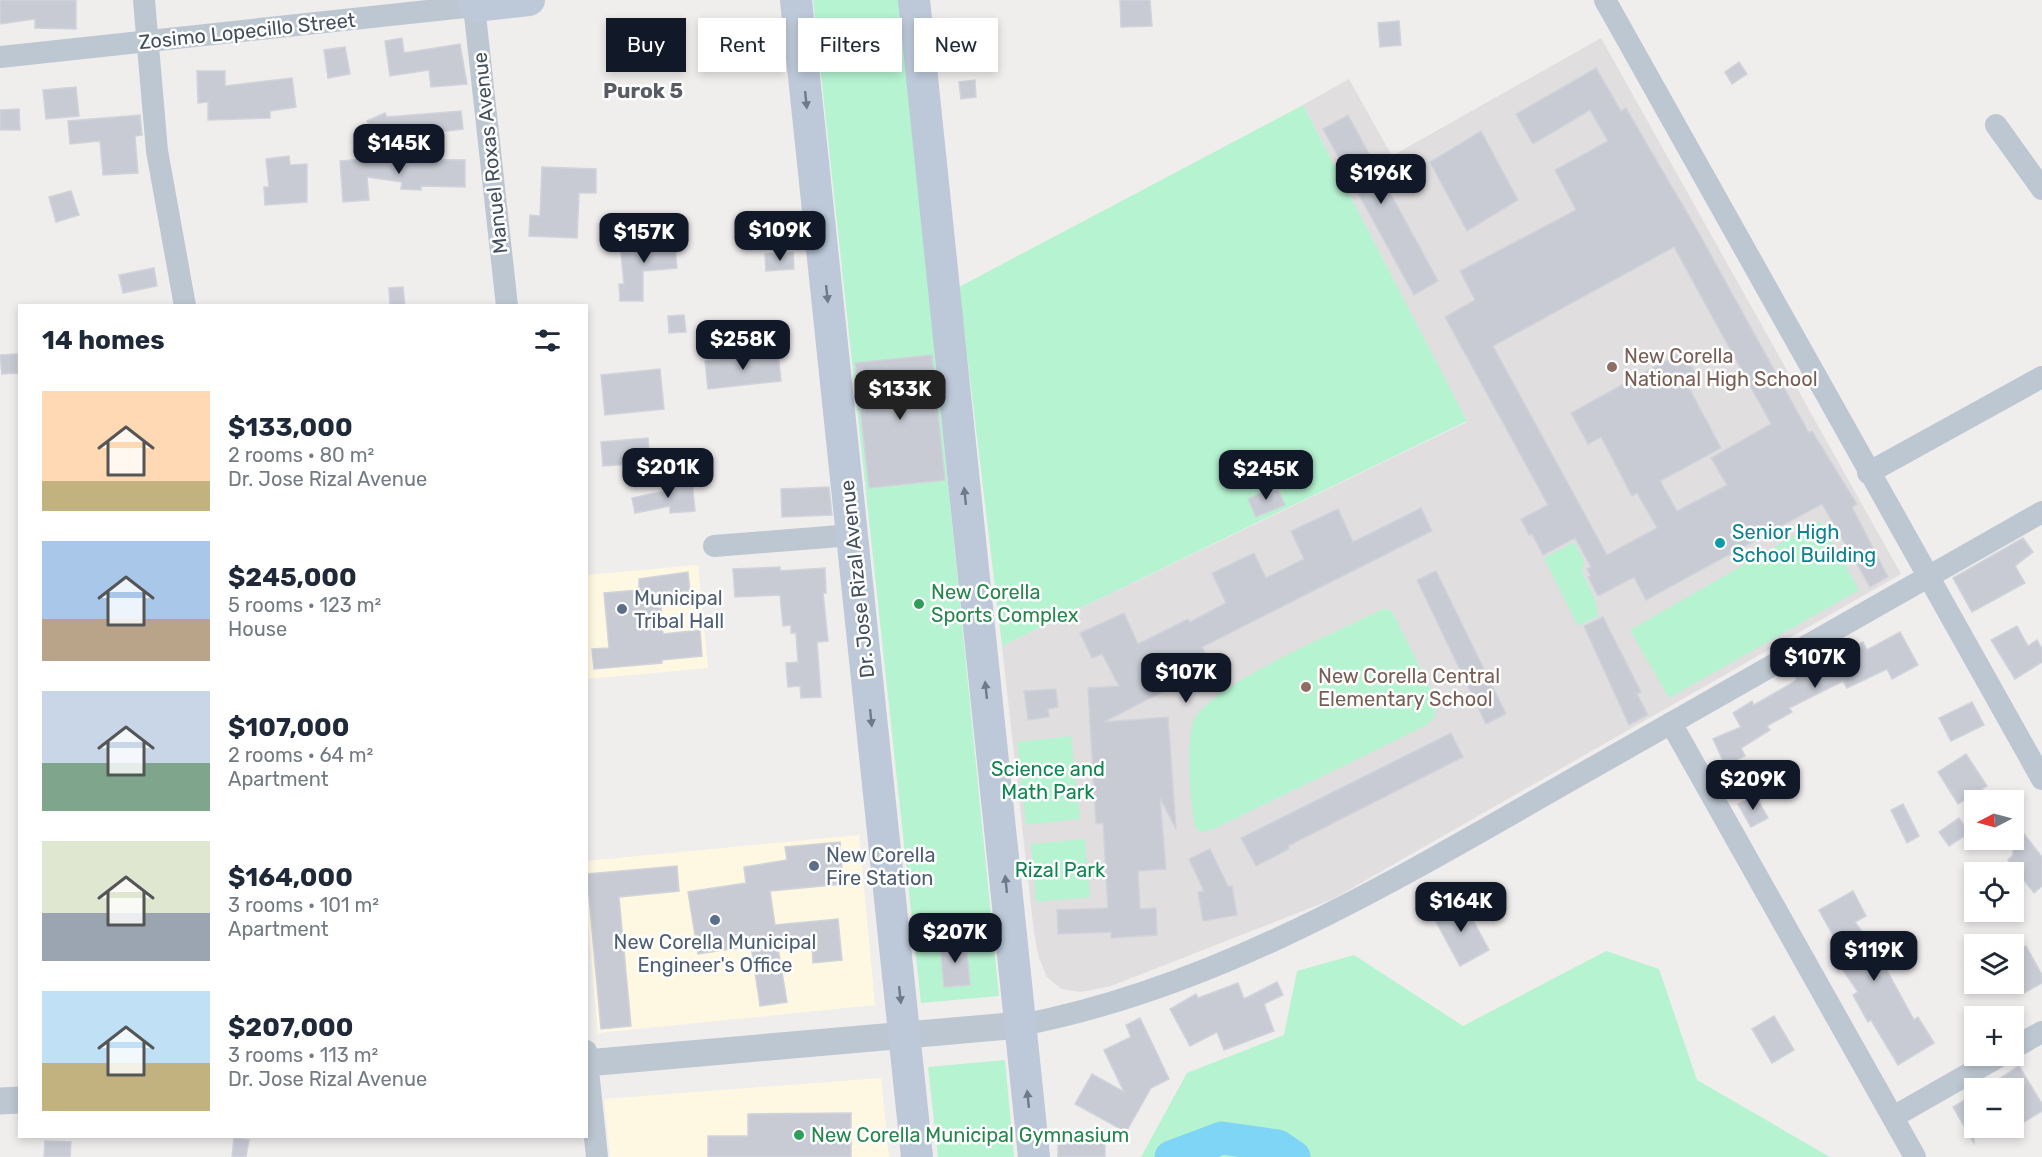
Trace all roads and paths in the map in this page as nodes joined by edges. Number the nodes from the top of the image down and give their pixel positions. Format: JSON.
{"nodes":[{"id":1,"x":144,"y":0,"type":"edge"},
{"id":2,"x":529,"y":0,"type":"edge"},
{"id":3,"x":796,"y":0,"type":"edge"},
{"id":4,"x":914,"y":0,"type":"edge"},
{"id":5,"x":1605,"y":0,"type":"edge"},
{"id":6,"x":474,"y":3,"type":"edge"},
{"id":7,"x":148,"y":41,"type":"junction"},
{"id":8,"x":0,"y":57,"type":"edge"},
{"id":9,"x":1996,"y":125,"type":"dead end"},
{"id":10,"x":2042,"y":189,"type":"edge"},
{"id":11,"x":185,"y":304,"type":"edge"},
{"id":12,"x":507,"y":304,"type":"edge"},
{"id":13,"x":2042,"y":377,"type":"edge"},
{"id":14,"x":1868,"y":473,"type":"junction"},
{"id":15,"x":2042,"y":512,"type":"edge"},
{"id":16,"x":852,"y":535,"type":"junction"},
{"id":17,"x":714,"y":546,"type":"dead end"},
{"id":18,"x":1928,"y":576,"type":"junction"},
{"id":19,"x":1671,"y":723,"type":"junction"},
{"id":20,"x":2042,"y":779,"type":"edge"},
{"id":21,"x":1020,"y":1026,"type":"junction"},
{"id":22,"x":2042,"y":1032,"type":"edge"},
{"id":23,"x":904,"y":1036,"type":"junction"},
{"id":24,"x":2024,"y":1042,"type":"edge"},
{"id":25,"x":588,"y":1059,"type":"edge"},
{"id":26,"x":1982,"y":1066,"type":"edge"},
{"id":27,"x":588,"y":1069,"type":"edge"},
{"id":28,"x":18,"y":1100,"type":"edge"},
{"id":29,"x":0,"y":1101,"type":"edge"},
{"id":30,"x":1893,"y":1117,"type":"junction"},
{"id":31,"x":597,"y":1157,"type":"edge"},
{"id":32,"x":917,"y":1157,"type":"edge"},
{"id":33,"x":1034,"y":1157,"type":"edge"},
{"id":34,"x":1915,"y":1157,"type":"edge"}],
"edges":[{"from":1,"to":7,"type":"street"},
{"from":2,"to":6,"type":"main road","name":"Zosimo Lopecillo Street"},
{"from":3,"to":16,"type":"main road","name":"Dr. Jose Rizal Avenue","one_way":true},
{"from":21,"to":4,"type":"main road","one_way":true},
{"from":5,"to":14,"type":"street"},
{"from":6,"to":7,"type":"street","name":"Zosimo Lopecillo Street"},
{"from":6,"to":12,"type":"street","name":"Manuel Roxas Avenue"},
{"from":7,"to":8,"type":"street","name":"Zosimo Lopecillo Street"},
{"from":7,"to":11,"type":"street"},
{"from":9,"to":10,"type":"street"},
{"from":13,"to":14,"type":"street"},
{"from":14,"to":18,"type":"street"},
{"from":15,"to":18,"type":"street"},
{"from":16,"to":17,"type":"street"},
{"from":16,"to":23,"type":"main road","name":"Dr. Jose Rizal Avenue","one_way":true},
{"from":18,"to":19,"type":"street"},
{"from":18,"to":20,"type":"street"},
{"from":19,"to":21,"type":"street"},
{"from":19,"to":30,"type":"street"},
{"from":21,"to":23,"type":"street"},
{"from":33,"to":21,"type":"main road","one_way":true},
{"from":22,"to":24,"type":"street"},
{"from":23,"to":25,"type":"street"},
{"from":23,"to":32,"type":"main road","name":"Dr. Jose Rizal Avenue"},
{"from":26,"to":30,"type":"street"},
{"from":27,"to":31,"type":"street"},
{"from":28,"to":29,"type":"street"},
{"from":30,"to":34,"type":"street"}]}
